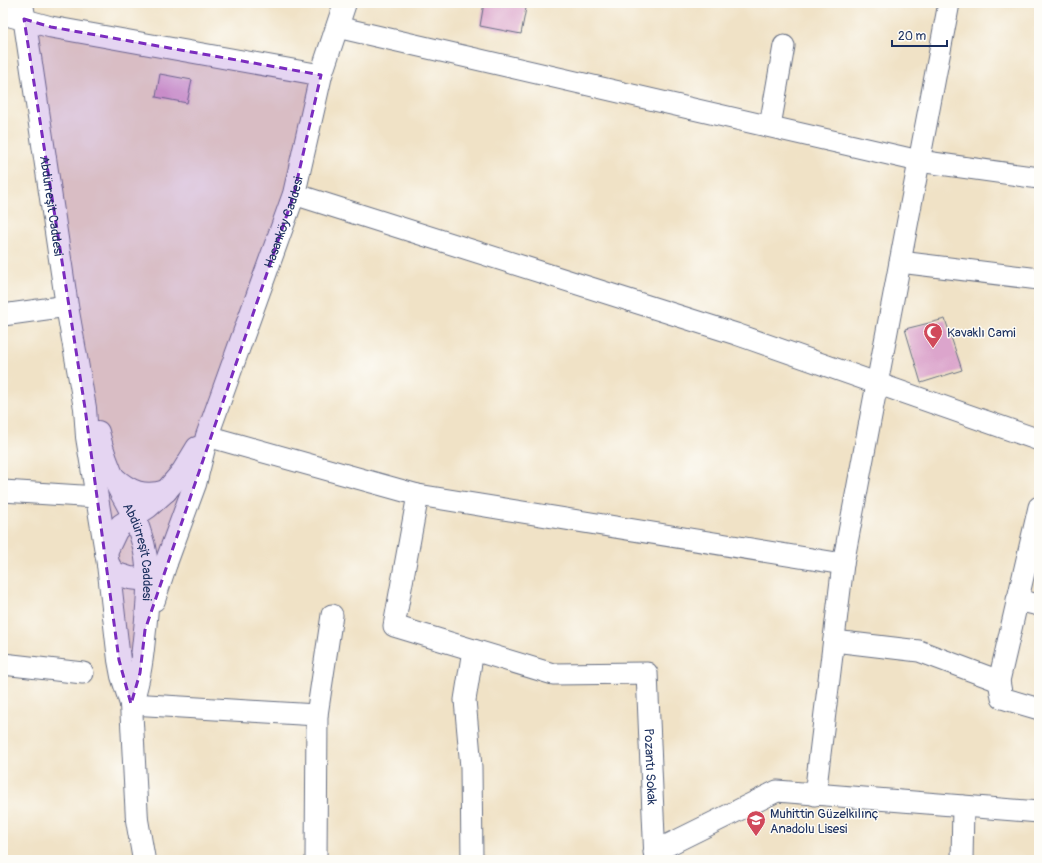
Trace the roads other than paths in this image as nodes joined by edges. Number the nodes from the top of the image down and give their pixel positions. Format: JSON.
{"nodes":[{"id":1,"x":345,"y":3,"type":"edge"},
{"id":2,"x":949,"y":3,"type":"edge"},
{"id":3,"x":23,"y":11,"type":"edge"},
{"id":4,"x":3,"y":14,"type":"edge"},
{"id":5,"x":337,"y":27,"type":"junction"},
{"id":6,"x":784,"y":46,"type":"dead end"},
{"id":7,"x":320,"y":75,"type":"junction"},
{"id":8,"x":770,"y":126,"type":"junction"},
{"id":9,"x":919,"y":161,"type":"junction"},
{"id":10,"x":1039,"y":178,"type":"edge"},
{"id":11,"x":294,"y":194,"type":"junction"},
{"id":12,"x":900,"y":262,"type":"junction"},
{"id":13,"x":1039,"y":279,"type":"edge"},
{"id":14,"x":67,"y":306,"type":"junction"},
{"id":15,"x":3,"y":315,"type":"edge"},
{"id":16,"x":877,"y":384,"type":"junction"},
{"id":17,"x":85,"y":408,"type":"junction"},
{"id":18,"x":207,"y":436,"type":"junction"},
{"id":19,"x":1039,"y":440,"type":"edge"},
{"id":20,"x":113,"y":476,"type":"junction"},
{"id":21,"x":3,"y":491,"type":"edge"},
{"id":22,"x":166,"y":491,"type":"junction"},
{"id":23,"x":418,"y":495,"type":"junction"},
{"id":24,"x":97,"y":497,"type":"junction"},
{"id":25,"x":1039,"y":507,"type":"edge"},
{"id":26,"x":134,"y":517,"type":"junction"},
{"id":27,"x":107,"y":558,"type":"junction"},
{"id":28,"x":166,"y":563,"type":"junction"},
{"id":29,"x":843,"y":564,"type":"junction"},
{"id":30,"x":148,"y":578,"type":"junction"},
{"id":31,"x":1017,"y":600,"type":"junction"},
{"id":32,"x":1039,"y":605,"type":"edge"},
{"id":33,"x":332,"y":615,"type":"dead end"},
{"id":34,"x":145,"y":630,"type":"junction"},
{"id":35,"x":834,"y":641,"type":"junction"},
{"id":36,"x":473,"y":650,"type":"junction"},
{"id":37,"x":3,"y":664,"type":"edge"},
{"id":38,"x":83,"y":673,"type":"dead end"},
{"id":39,"x":998,"y":681,"type":"junction"},
{"id":40,"x":131,"y":704,"type":"junction"},
{"id":41,"x":1039,"y":709,"type":"edge"},
{"id":42,"x":317,"y":715,"type":"junction"},
{"id":43,"x":815,"y":795,"type":"junction"},
{"id":44,"x":963,"y":806,"type":"junction"},
{"id":45,"x":1039,"y":812,"type":"edge"},
{"id":46,"x":137,"y":820,"type":"junction"},
{"id":47,"x":654,"y":856,"type":"edge"},
{"id":48,"x":131,"y":860,"type":"edge"},
{"id":49,"x":144,"y":860,"type":"edge"},
{"id":50,"x":316,"y":860,"type":"edge"},
{"id":51,"x":472,"y":860,"type":"edge"},
{"id":52,"x":962,"y":860,"type":"edge"}],
"edges":[{"from":1,"to":5,"type":"main road","name":"Hasanköy Caddesi"},
{"from":2,"to":9,"type":"street"},
{"from":3,"to":4,"type":"street"},
{"from":3,"to":7,"type":"street"},
{"from":3,"to":14,"type":"main road","name":"Abdürreşit Caddesi"},
{"from":5,"to":7,"type":"main road","name":"Hasanköy Caddesi"},
{"from":5,"to":8,"type":"street"},
{"from":6,"to":8,"type":"street"},
{"from":7,"to":11,"type":"main road","name":"Hasanköy Caddesi"},
{"from":8,"to":9,"type":"street"},
{"from":9,"to":10,"type":"street"},
{"from":9,"to":12,"type":"street"},
{"from":11,"to":16,"type":"street"},
{"from":11,"to":18,"type":"main road","name":"Hasanköy Caddesi"},
{"from":12,"to":13,"type":"street"},
{"from":12,"to":16,"type":"street"},
{"from":14,"to":15,"type":"street"},
{"from":14,"to":17,"type":"main road","name":"Abdürreşit Caddesi"},
{"from":16,"to":19,"type":"street"},
{"from":16,"to":29,"type":"street"},
{"from":17,"to":20,"type":"main road","name":"Abdürreşit Caddesi"},
{"from":17,"to":24,"type":"main road","name":"Abdürreşit Caddesi"},
{"from":18,"to":22,"type":"main road","name":"Hasanköy Caddesi"},
{"from":18,"to":23,"type":"street"},
{"from":18,"to":28,"type":"main road","name":"Hasanköy Caddesi"},
{"from":20,"to":22,"type":"main road"},
{"from":20,"to":26,"type":"main road","name":"Abdürreşit Caddesi"},
{"from":21,"to":24,"type":"street"},
{"from":22,"to":26,"type":"main road","name":"Hasanköy Caddesi"},
{"from":23,"to":29,"type":"street"},
{"from":23,"to":36,"type":"street"},
{"from":24,"to":27,"type":"main road","name":"Abdürreşit Caddesi"},
{"from":25,"to":31,"type":"street"},
{"from":26,"to":27,"type":"main road","name":"Hasanköy Caddesi"},
{"from":26,"to":30,"type":"main road","name":"Abdürreşit Caddesi"},
{"from":27,"to":30,"type":"main road"},
{"from":27,"to":40,"type":"main road","name":"Abdürreşit Caddesi"},
{"from":28,"to":30,"type":"main road","name":"Hasanköy Caddesi"},
{"from":28,"to":34,"type":"main road"},
{"from":29,"to":35,"type":"street"},
{"from":30,"to":34,"type":"main road","name":"Abdürreşit Caddesi"},
{"from":31,"to":32,"type":"street"},
{"from":31,"to":39,"type":"street"},
{"from":33,"to":42,"type":"street"},
{"from":34,"to":40,"type":"main road","name":"Abdürreşit Caddesi"},
{"from":35,"to":39,"type":"street"},
{"from":35,"to":43,"type":"street"},
{"from":36,"to":47,"type":"street","name":"Pozantı Sokak"},
{"from":36,"to":51,"type":"street"},
{"from":37,"to":38,"type":"street"},
{"from":39,"to":41,"type":"street"},
{"from":40,"to":42,"type":"street"},
{"from":40,"to":46,"type":"main road","name":"Abdürreşit Caddesi"},
{"from":42,"to":50,"type":"street"},
{"from":43,"to":44,"type":"street"},
{"from":43,"to":47,"type":"street"},
{"from":44,"to":45,"type":"street"},
{"from":44,"to":52,"type":"street"},
{"from":46,"to":48,"type":"main road","name":"Abdürreşit Caddesi"},
{"from":46,"to":49,"type":"main road","name":"Abdürreşit Caddesi"}]}
